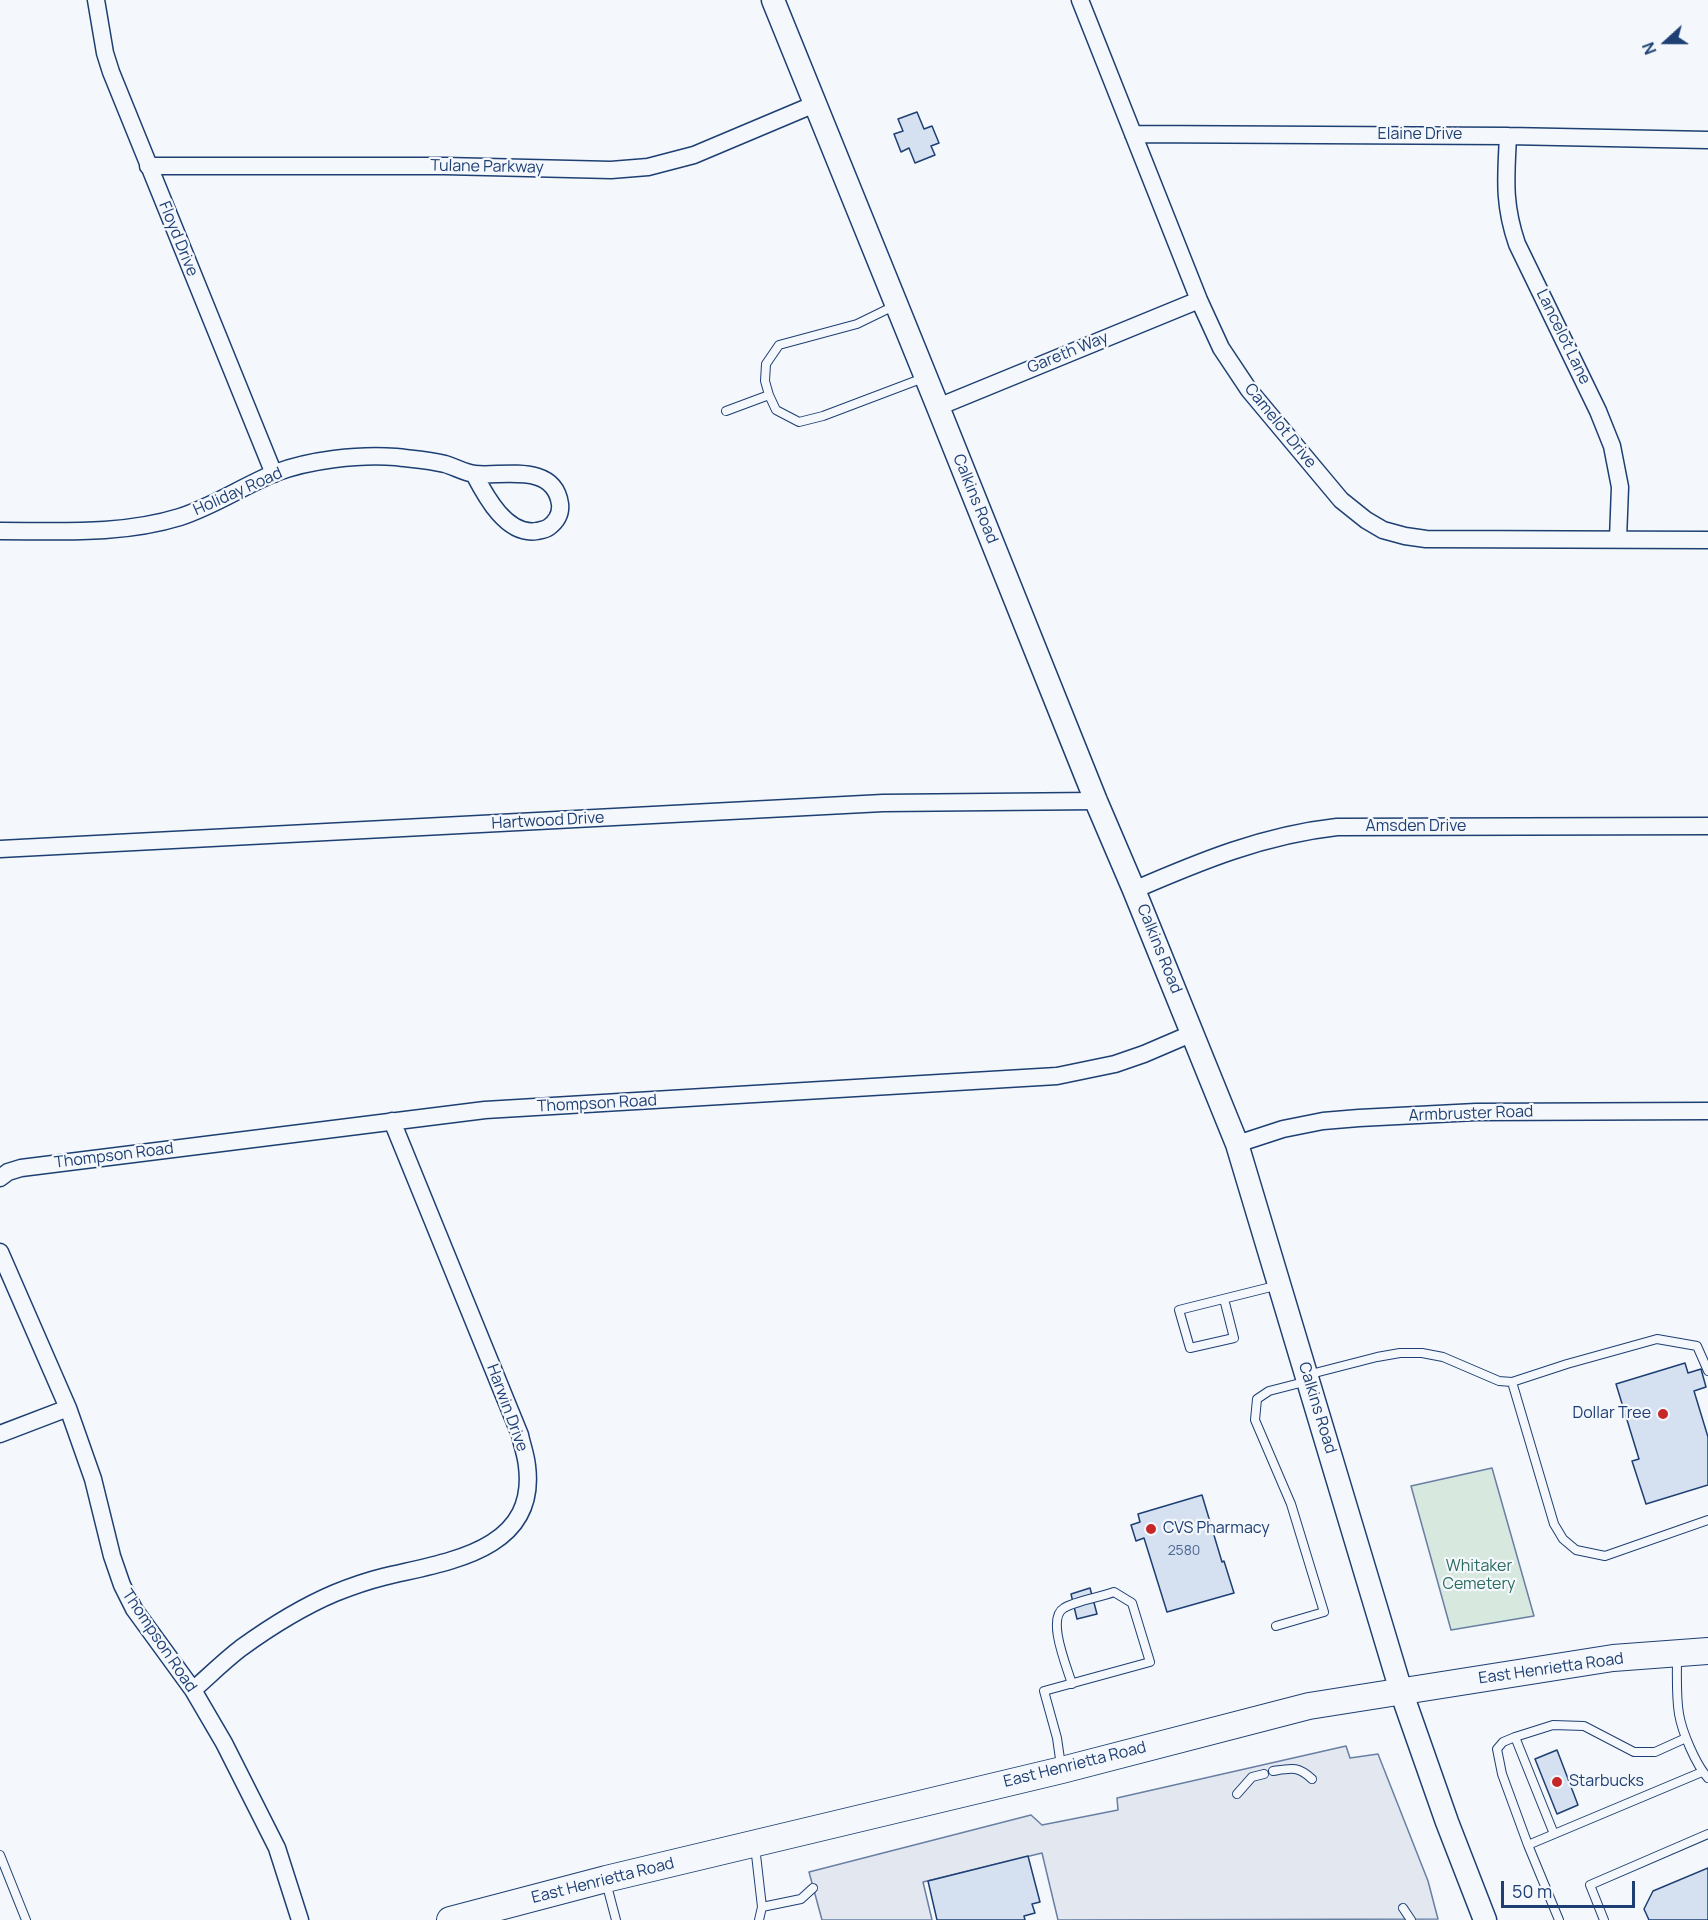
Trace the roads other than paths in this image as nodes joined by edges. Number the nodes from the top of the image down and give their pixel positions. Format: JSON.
{"nodes":[{"id":1,"x":96,"y":0,"type":"edge"},
{"id":2,"x":773,"y":0,"type":"edge"},
{"id":3,"x":1080,"y":0,"type":"edge"},
{"id":4,"x":815,"y":104,"type":"junction"},
{"id":5,"x":1132,"y":134,"type":"junction"},
{"id":6,"x":1508,"y":136,"type":"junction"},
{"id":7,"x":1708,"y":140,"type":"edge"},
{"id":8,"x":148,"y":166,"type":"junction"},
{"id":9,"x":1199,"y":300,"type":"junction"},
{"id":10,"x":897,"y":305,"type":"junction"},
{"id":11,"x":926,"y":377,"type":"junction"},
{"id":12,"x":769,"y":394,"type":"junction"},
{"id":13,"x":938,"y":407,"type":"junction"},
{"id":14,"x":726,"y":411,"type":"dead end"},
{"id":15,"x":274,"y":474,"type":"junction"},
{"id":16,"x":474,"y":474,"type":"junction"},
{"id":17,"x":0,"y":531,"type":"edge"},
{"id":18,"x":1618,"y":539,"type":"junction"},
{"id":19,"x":1708,"y":540,"type":"edge"},
{"id":20,"x":1096,"y":801,"type":"junction"},
{"id":21,"x":1708,"y":826,"type":"edge"},
{"id":22,"x":0,"y":849,"type":"edge"},
{"id":23,"x":1134,"y":890,"type":"junction"},
{"id":24,"x":1193,"y":1033,"type":"junction"},
{"id":25,"x":1708,"y":1111,"type":"edge"},
{"id":26,"x":392,"y":1121,"type":"junction"},
{"id":27,"x":1237,"y":1144,"type":"junction"},
{"id":28,"x":0,"y":1178,"type":"edge"},
{"id":29,"x":0,"y":1252,"type":"edge"},
{"id":30,"x":1280,"y":1285,"type":"junction"},
{"id":31,"x":1224,"y":1299,"type":"junction"},
{"id":32,"x":1708,"y":1371,"type":"edge"},
{"id":33,"x":1308,"y":1378,"type":"junction"},
{"id":34,"x":1512,"y":1382,"type":"junction"},
{"id":35,"x":68,"y":1408,"type":"junction"},
{"id":36,"x":0,"y":1434,"type":"edge"},
{"id":37,"x":1708,"y":1520,"type":"edge"},
{"id":38,"x":1276,"y":1626,"type":"dead end"},
{"id":39,"x":1708,"y":1651,"type":"edge"},
{"id":40,"x":1677,"y":1653,"type":"junction"},
{"id":41,"x":1072,"y":1684,"type":"junction"},
{"id":42,"x":193,"y":1690,"type":"junction"},
{"id":43,"x":1401,"y":1690,"type":"junction"},
{"id":44,"x":1515,"y":1737,"type":"junction"},
{"id":45,"x":1686,"y":1738,"type":"junction"},
{"id":46,"x":1062,"y":1770,"type":"junction"},
{"id":47,"x":1705,"y":1775,"type":"edge"},
{"id":48,"x":1312,"y":1779,"type":"dead end"},
{"id":49,"x":1237,"y":1794,"type":"dead end"},
{"id":50,"x":1554,"y":1834,"type":"junction"},
{"id":51,"x":1708,"y":1834,"type":"edge"},
{"id":52,"x":755,"y":1844,"type":"junction"},
{"id":53,"x":1528,"y":1845,"type":"junction"},
{"id":54,"x":0,"y":1855,"type":"edge"},
{"id":55,"x":606,"y":1879,"type":"junction"},
{"id":56,"x":813,"y":1888,"type":"dead end"},
{"id":57,"x":762,"y":1907,"type":"junction"},
{"id":58,"x":1403,"y":1908,"type":"dead end"},
{"id":59,"x":26,"y":1920,"type":"edge"},
{"id":60,"x":300,"y":1920,"type":"edge"},
{"id":61,"x":450,"y":1920,"type":"edge"},
{"id":62,"x":616,"y":1920,"type":"edge"},
{"id":63,"x":758,"y":1920,"type":"edge"},
{"id":64,"x":1411,"y":1920,"type":"edge"},
{"id":65,"x":1485,"y":1920,"type":"edge"},
{"id":66,"x":1559,"y":1920,"type":"edge"},
{"id":67,"x":1605,"y":1920,"type":"edge"}],
"edges":[{"from":1,"to":8,"type":"street","name":"Floyd Drive"},
{"from":2,"to":4,"type":"main road","name":"Calkins Road"},
{"from":3,"to":5,"type":"street","name":"Camelot Drive"},
{"from":4,"to":8,"type":"street","name":"Tulane Parkway"},
{"from":4,"to":10,"type":"main road","name":"Calkins Road"},
{"from":5,"to":6,"type":"street","name":"Elaine Drive"},
{"from":5,"to":9,"type":"street","name":"Camelot Drive"},
{"from":6,"to":7,"type":"street","name":"Elaine Drive"},
{"from":6,"to":18,"type":"street","name":"Lancelot Lane"},
{"from":8,"to":15,"type":"street","name":"Floyd Drive"},
{"from":9,"to":13,"type":"street","name":"Gareth Way"},
{"from":9,"to":18,"type":"street","name":"Camelot Drive"},
{"from":10,"to":11,"type":"main road","name":"Calkins Road"},
{"from":10,"to":12,"type":"lane"},
{"from":11,"to":12,"type":"lane"},
{"from":11,"to":13,"type":"main road","name":"Calkins Road"},
{"from":12,"to":14,"type":"lane"},
{"from":13,"to":20,"type":"main road","name":"Calkins Road"},
{"from":15,"to":16,"type":"street","name":"Holiday Road"},
{"from":15,"to":17,"type":"street","name":"Holiday Road"},
{"from":16,"to":16,"type":"street","name":"Holiday Road"},
{"from":18,"to":19,"type":"street","name":"Camelot Drive"},
{"from":20,"to":22,"type":"street","name":"Hartwood Drive"},
{"from":20,"to":23,"type":"main road","name":"Calkins Road"},
{"from":21,"to":23,"type":"street","name":"Amsden Drive"},
{"from":23,"to":24,"type":"main road","name":"Calkins Road"},
{"from":24,"to":26,"type":"street","name":"Thompson Road"},
{"from":24,"to":27,"type":"main road","name":"Calkins Road"},
{"from":25,"to":27,"type":"street","name":"Armbruster Road"},
{"from":26,"to":28,"type":"street","name":"Thompson Road"},
{"from":26,"to":42,"type":"street","name":"Harwin Drive"},
{"from":27,"to":30,"type":"main road","name":"Calkins Road"},
{"from":29,"to":35,"type":"street","name":"Thompson Road"},
{"from":30,"to":31,"type":"lane"},
{"from":30,"to":33,"type":"main road","name":"Calkins Road"},
{"from":31,"to":31,"type":"lane"},
{"from":32,"to":34,"type":"lane"},
{"from":33,"to":34,"type":"lane"},
{"from":33,"to":38,"type":"lane"},
{"from":33,"to":43,"type":"main road","name":"Calkins Road"},
{"from":34,"to":37,"type":"lane"},
{"from":35,"to":36,"type":"street"},
{"from":35,"to":42,"type":"street","name":"Thompson Road"},
{"from":39,"to":40,"type":"main road","name":"East Henrietta Road"},
{"from":40,"to":43,"type":"main road","name":"East Henrietta Road"},
{"from":40,"to":45,"type":"lane"},
{"from":41,"to":41,"type":"lane"},
{"from":41,"to":46,"type":"lane"},
{"from":42,"to":60,"type":"street","name":"Thompson Road"},
{"from":43,"to":46,"type":"main road","name":"East Henrietta Road"},
{"from":43,"to":65,"type":"main road","name":"Calkins Road"},
{"from":44,"to":45,"type":"lane"},
{"from":44,"to":50,"type":"lane"},
{"from":44,"to":53,"type":"lane"},
{"from":45,"to":47,"type":"lane"},
{"from":46,"to":52,"type":"main road","name":"East Henrietta Road"},
{"from":47,"to":50,"type":"lane"},
{"from":48,"to":49,"type":"lane"},
{"from":50,"to":53,"type":"lane"},
{"from":51,"to":67,"type":"lane"},
{"from":52,"to":55,"type":"main road","name":"East Henrietta Road"},
{"from":52,"to":57,"type":"lane"},
{"from":53,"to":66,"type":"lane"},
{"from":54,"to":59,"type":"lane"},
{"from":55,"to":61,"type":"main road","name":"East Henrietta Road"},
{"from":55,"to":62,"type":"lane"},
{"from":56,"to":57,"type":"lane"},
{"from":57,"to":63,"type":"lane"},
{"from":58,"to":64,"type":"lane"}]}
